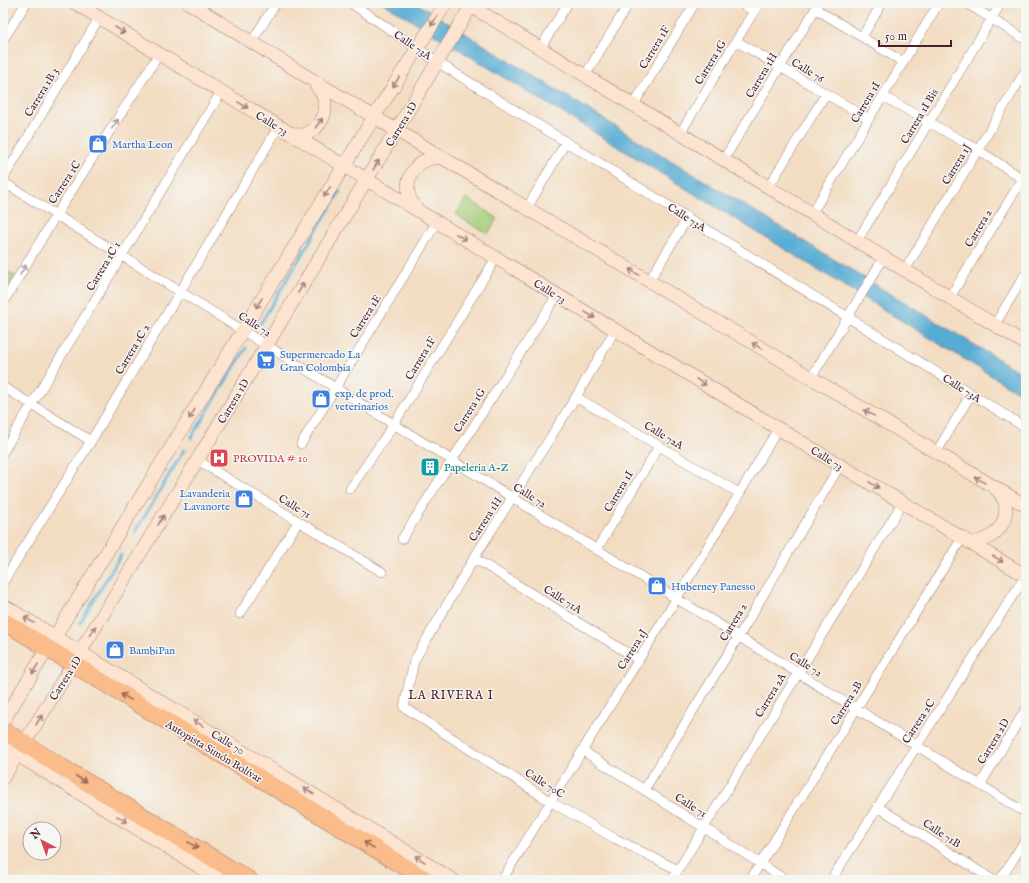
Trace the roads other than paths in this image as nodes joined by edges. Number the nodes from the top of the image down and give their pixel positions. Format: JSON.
{"nodes":[{"id":1,"x":26,"y":3,"type":"edge"},
{"id":2,"x":75,"y":3,"type":"edge"},
{"id":3,"x":189,"y":3,"type":"edge"},
{"id":4,"x":276,"y":3,"type":"edge"},
{"id":5,"x":351,"y":3,"type":"edge"},
{"id":6,"x":568,"y":3,"type":"edge"},
{"id":7,"x":629,"y":3,"type":"edge"},
{"id":8,"x":695,"y":3,"type":"edge"},
{"id":9,"x":740,"y":3,"type":"edge"},
{"id":10,"x":759,"y":3,"type":"edge"},
{"id":11,"x":882,"y":3,"type":"edge"},
{"id":12,"x":939,"y":3,"type":"edge"},
{"id":13,"x":966,"y":3,"type":"edge"},
{"id":14,"x":1001,"y":3,"type":"edge"},
{"id":15,"x":470,"y":4,"type":"edge"},
{"id":16,"x":445,"y":5,"type":"edge"},
{"id":17,"x":817,"y":6,"type":"edge"},
{"id":18,"x":754,"y":12,"type":"junction"},
{"id":19,"x":99,"y":18,"type":"junction"},
{"id":20,"x":991,"y":18,"type":"junction"},
{"id":21,"x":862,"y":37,"type":"junction"},
{"id":22,"x":3,"y":40,"type":"edge"},
{"id":23,"x":1026,"y":40,"type":"edge"},
{"id":24,"x":736,"y":41,"type":"junction"},
{"id":25,"x":251,"y":43,"type":"junction"},
{"id":26,"x":541,"y":47,"type":"junction"},
{"id":27,"x":417,"y":49,"type":"junction"},
{"id":28,"x":160,"y":54,"type":"junction"},
{"id":29,"x":438,"y":62,"type":"junction"},
{"id":30,"x":903,"y":62,"type":"junction"},
{"id":31,"x":780,"y":67,"type":"junction"},
{"id":32,"x":1026,"y":70,"type":"edge"},
{"id":33,"x":586,"y":74,"type":"junction"},
{"id":34,"x":314,"y":81,"type":"junction"},
{"id":35,"x":222,"y":92,"type":"junction"},
{"id":36,"x":825,"y":95,"type":"junction"},
{"id":37,"x":883,"y":96,"type":"junction"},
{"id":38,"x":634,"y":104,"type":"junction"},
{"id":39,"x":374,"y":117,"type":"junction"},
{"id":40,"x":869,"y":118,"type":"junction"},
{"id":41,"x":928,"y":123,"type":"junction"},
{"id":42,"x":282,"y":128,"type":"junction"},
{"id":43,"x":397,"y":131,"type":"junction"},
{"id":44,"x":681,"y":132,"type":"junction"},
{"id":45,"x":566,"y":142,"type":"junction"},
{"id":46,"x":978,"y":150,"type":"junction"},
{"id":47,"x":447,"y":159,"type":"junction"},
{"id":48,"x":724,"y":159,"type":"junction"},
{"id":49,"x":344,"y":166,"type":"junction"},
{"id":50,"x":1025,"y":178,"type":"edge"},
{"id":51,"x":3,"y":180,"type":"edge"},
{"id":52,"x":367,"y":180,"type":"junction"},
{"id":53,"x":769,"y":186,"type":"junction"},
{"id":54,"x":527,"y":208,"type":"junction"},
{"id":55,"x":418,"y":210,"type":"junction"},
{"id":56,"x":812,"y":213,"type":"junction"},
{"id":57,"x":56,"y":215,"type":"junction"},
{"id":58,"x":688,"y":217,"type":"junction"},
{"id":59,"x":437,"y":222,"type":"junction"},
{"id":60,"x":857,"y":241,"type":"junction"},
{"id":61,"x":123,"y":256,"type":"junction"},
{"id":62,"x":884,"y":257,"type":"junction"},
{"id":63,"x":496,"y":258,"type":"junction"},
{"id":64,"x":905,"y":270,"type":"junction"},
{"id":65,"x":1026,"y":273,"type":"edge"},
{"id":66,"x":649,"y":281,"type":"junction"},
{"id":67,"x":180,"y":292,"type":"junction"},
{"id":68,"x":557,"y":295,"type":"junction"},
{"id":69,"x":950,"y":297,"type":"junction"},
{"id":70,"x":3,"y":303,"type":"edge"},
{"id":71,"x":848,"y":317,"type":"junction"},
{"id":72,"x":995,"y":324,"type":"junction"},
{"id":73,"x":242,"y":330,"type":"junction"},
{"id":74,"x":615,"y":330,"type":"junction"},
{"id":75,"x":1026,"y":344,"type":"edge"},
{"id":76,"x":267,"y":345,"type":"junction"},
{"id":77,"x":811,"y":378,"type":"junction"},
{"id":78,"x":3,"y":387,"type":"edge"},
{"id":79,"x":335,"y":388,"type":"junction"},
{"id":80,"x":971,"y":394,"type":"junction"},
{"id":81,"x":576,"y":397,"type":"junction"},
{"id":82,"x":32,"y":405,"type":"junction"},
{"id":83,"x":394,"y":424,"type":"junction"},
{"id":84,"x":1026,"y":428,"type":"edge"},
{"id":85,"x":778,"y":429,"type":"junction"},
{"id":86,"x":91,"y":441,"type":"junction"},
{"id":87,"x":301,"y":444,"type":"dead end"},
{"id":88,"x":659,"y":446,"type":"junction"},
{"id":89,"x":3,"y":452,"type":"edge"},
{"id":90,"x":936,"y":453,"type":"junction"},
{"id":91,"x":197,"y":460,"type":"junction"},
{"id":92,"x":452,"y":460,"type":"junction"},
{"id":93,"x":840,"y":466,"type":"junction"},
{"id":94,"x":350,"y":489,"type":"dead end"},
{"id":95,"x":995,"y":489,"type":"junction"},
{"id":96,"x":739,"y":494,"type":"junction"},
{"id":97,"x":512,"y":498,"type":"junction"},
{"id":98,"x":903,"y":502,"type":"junction"},
{"id":99,"x":1026,"y":506,"type":"edge"},
{"id":100,"x":298,"y":522,"type":"junction"},
{"id":101,"x":402,"y":539,"type":"dead end"},
{"id":102,"x":966,"y":540,"type":"junction"},
{"id":103,"x":597,"y":549,"type":"junction"},
{"id":104,"x":474,"y":558,"type":"junction"},
{"id":105,"x":382,"y":572,"type":"dead end"},
{"id":106,"x":1026,"y":576,"type":"edge"},
{"id":107,"x":3,"y":582,"type":"edge"},
{"id":108,"x":677,"y":598,"type":"junction"},
{"id":109,"x":3,"y":605,"type":"edge"},
{"id":110,"x":240,"y":614,"type":"dead end"},
{"id":111,"x":3,"y":621,"type":"edge"},
{"id":112,"x":739,"y":636,"type":"junction"},
{"id":113,"x":51,"y":642,"type":"junction"},
{"id":114,"x":77,"y":658,"type":"junction"},
{"id":115,"x":639,"y":660,"type":"junction"},
{"id":116,"x":798,"y":673,"type":"junction"},
{"id":117,"x":151,"y":704,"type":"junction"},
{"id":118,"x":404,"y":708,"type":"joint"},
{"id":119,"x":856,"y":709,"type":"junction"},
{"id":120,"x":1026,"y":709,"type":"edge"},
{"id":121,"x":3,"y":721,"type":"edge"},
{"id":122,"x":3,"y":730,"type":"edge"},
{"id":123,"x":3,"y":746,"type":"edge"},
{"id":124,"x":916,"y":746,"type":"junction"},
{"id":125,"x":21,"y":749,"type":"junction"},
{"id":126,"x":583,"y":750,"type":"junction"},
{"id":127,"x":60,"y":774,"type":"junction"},
{"id":128,"x":3,"y":778,"type":"edge"},
{"id":129,"x":980,"y":785,"type":"junction"},
{"id":130,"x":644,"y":790,"type":"junction"},
{"id":131,"x":551,"y":802,"type":"junction"},
{"id":132,"x":878,"y":807,"type":"junction"},
{"id":133,"x":1026,"y":813,"type":"edge"},
{"id":134,"x":704,"y":828,"type":"junction"},
{"id":135,"x":1026,"y":839,"type":"edge"},
{"id":136,"x":760,"y":863,"type":"junction"},
{"id":137,"x":678,"y":870,"type":"junction"},
{"id":138,"x":220,"y":880,"type":"edge"},
{"id":139,"x":249,"y":880,"type":"edge"},
{"id":140,"x":426,"y":880,"type":"edge"},
{"id":141,"x":453,"y":880,"type":"edge"},
{"id":142,"x":502,"y":880,"type":"edge"},
{"id":143,"x":672,"y":880,"type":"edge"},
{"id":144,"x":750,"y":880,"type":"edge"},
{"id":145,"x":786,"y":880,"type":"edge"},
{"id":146,"x":831,"y":880,"type":"edge"},
{"id":147,"x":993,"y":880,"type":"edge"},
{"id":148,"x":1000,"y":880,"type":"edge"}],
"edges":[{"from":1,"to":22,"type":"street"},
{"from":2,"to":19,"type":"street","name":"Calle 73"},
{"from":3,"to":25,"type":"street"},
{"from":4,"to":25,"type":"street"},
{"from":5,"to":27,"type":"street","name":"Calle 73A"},
{"from":6,"to":26,"type":"street"},
{"from":7,"to":33,"type":"street"},
{"from":8,"to":38,"type":"street","name":"Carrera 1F"},
{"from":9,"to":18,"type":"street"},
{"from":10,"to":18,"type":"street","name":"Carrera 1G"},
{"from":11,"to":21,"type":"street"},
{"from":12,"to":30,"type":"street","name":"Carrera 1I"},
{"from":13,"to":20,"type":"street"},
{"from":14,"to":20,"type":"street","name":"Carrera 1I Bis"},
{"from":15,"to":26,"type":"street"},
{"from":15,"to":29,"type":"street","name":"Carrera 1D"},
{"from":16,"to":27,"type":"street","one_way":true},
{"from":17,"to":21,"type":"street"},
{"from":17,"to":31,"type":"street","name":"Carrera 1H"},
{"from":18,"to":24,"type":"street","name":"Carrera 1G"},
{"from":19,"to":28,"type":"street","name":"Calle 73","one_way":true},
{"from":19,"to":51,"type":"street","name":"Carrera 1B 3"},
{"from":20,"to":23,"type":"street"},
{"from":20,"to":41,"type":"street","name":"Carrera 1I Bis"},
{"from":21,"to":30,"type":"street"},
{"from":24,"to":31,"type":"street","name":"Calle 76"},
{"from":24,"to":44,"type":"street","name":"Carrera 1G"},
{"from":25,"to":34,"type":"street"},
{"from":26,"to":33,"type":"street"},
{"from":27,"to":29,"type":"street","name":"Calle 73A"},
{"from":27,"to":39,"type":"street","one_way":true},
{"from":28,"to":35,"type":"street","name":"Calle 73"},
{"from":57,"to":28,"type":"street","name":"Carrera 1C","one_way":true},
{"from":29,"to":43,"type":"street","name":"Carrera 1D"},
{"from":29,"to":45,"type":"street","name":"Calle 73A"},
{"from":30,"to":37,"type":"street","name":"Carrera 1I"},
{"from":31,"to":36,"type":"street","name":"Calle 76"},
{"from":31,"to":48,"type":"street","name":"Carrera 1H"},
{"from":32,"to":46,"type":"street","name":"Carrera 1J"},
{"from":33,"to":38,"type":"street"},
{"from":34,"to":39,"type":"street"},
{"from":42,"to":34,"type":"street","one_way":true},
{"from":35,"to":42,"type":"street","name":"Calle 73","one_way":true},
{"from":35,"to":61,"type":"street","name":"Carrera 1C 1"},
{"from":36,"to":40,"type":"street","name":"Calle 76"},
{"from":36,"to":53,"type":"street"},
{"from":37,"to":40,"type":"street","name":"Carrera 1I"},
{"from":37,"to":41,"type":"street"},
{"from":38,"to":44,"type":"street"},
{"from":39,"to":43,"type":"street"},
{"from":39,"to":49,"type":"street"},
{"from":40,"to":56,"type":"street","name":"Carrera 1I"},
{"from":41,"to":46,"type":"street"},
{"from":41,"to":60,"type":"street","name":"Carrera 1I Bis"},
{"from":42,"to":49,"type":"street","name":"Calle 73"},
{"from":42,"to":67,"type":"street","name":"Carrera 1C 2"},
{"from":43,"to":47,"type":"street"},
{"from":52,"to":43,"type":"street","name":"Carrera 1D","one_way":true},
{"from":44,"to":48,"type":"street"},
{"from":45,"to":54,"type":"street"},
{"from":45,"to":58,"type":"street","name":"Calle 73A"},
{"from":46,"to":50,"type":"street"},
{"from":46,"to":64,"type":"street","name":"Carrera 1J"},
{"from":47,"to":54,"type":"street"},
{"from":47,"to":55,"type":"street"},
{"from":48,"to":53,"type":"street"},
{"from":49,"to":52,"type":"street","name":"Calle 73"},
{"from":49,"to":73,"type":"street","one_way":true},
{"from":50,"to":69,"type":"street","name":"Carrera 2"},
{"from":51,"to":57,"type":"street","name":"Calle 72"},
{"from":52,"to":55,"type":"street","name":"Calle 73"},
{"from":76,"to":52,"type":"street","name":"Carrera 1D","one_way":true},
{"from":53,"to":56,"type":"street"},
{"from":66,"to":54,"type":"street","one_way":true},
{"from":55,"to":59,"type":"street","name":"Calle 73"},
{"from":56,"to":60,"type":"street"},
{"from":57,"to":61,"type":"street","name":"Calle 72"},
{"from":70,"to":57,"type":"street","name":"Carrera 1C","one_way":true},
{"from":58,"to":66,"type":"street"},
{"from":58,"to":71,"type":"street","name":"Calle 73A"},
{"from":59,"to":63,"type":"street","name":"Calle 73","one_way":true},
{"from":59,"to":79,"type":"street","name":"Carrera 1E"},
{"from":60,"to":62,"type":"street"},
{"from":61,"to":67,"type":"street","name":"Calle 72"},
{"from":61,"to":82,"type":"street","name":"Carrera 1C 1"},
{"from":62,"to":64,"type":"street"},
{"from":62,"to":71,"type":"street"},
{"from":63,"to":68,"type":"street","name":"Calle 73"},
{"from":63,"to":83,"type":"street","name":"Carrera 1F"},
{"from":64,"to":69,"type":"street"},
{"from":65,"to":72,"type":"street"},
{"from":77,"to":66,"type":"street","one_way":true},
{"from":67,"to":73,"type":"street","name":"Calle 72"},
{"from":67,"to":86,"type":"street","name":"Carrera 1C 2"},
{"from":68,"to":74,"type":"street","name":"Calle 73","one_way":true},
{"from":68,"to":92,"type":"street","name":"Carrera 1G"},
{"from":69,"to":72,"type":"street"},
{"from":71,"to":77,"type":"street"},
{"from":71,"to":80,"type":"street","name":"Calle 73A"},
{"from":72,"to":75,"type":"street"},
{"from":73,"to":76,"type":"street","name":"Calle 72"},
{"from":73,"to":113,"type":"street","one_way":true},
{"from":74,"to":81,"type":"street","name":"Carrera 1H"},
{"from":74,"to":85,"type":"street","name":"Calle 73","one_way":true},
{"from":76,"to":79,"type":"street","name":"Calle 72"},
{"from":76,"to":91,"type":"street","name":"Carrera 1D"},
{"from":90,"to":77,"type":"street","one_way":true},
{"from":78,"to":82,"type":"street"},
{"from":79,"to":83,"type":"street","name":"Calle 72"},
{"from":79,"to":87,"type":"street","name":"Carrera 1E"},
{"from":80,"to":84,"type":"street","name":"Calle 73A"},
{"from":80,"to":90,"type":"street"},
{"from":81,"to":88,"type":"street","name":"Calle 72A"},
{"from":81,"to":97,"type":"street","name":"Carrera 1H"},
{"from":82,"to":86,"type":"street"},
{"from":82,"to":89,"type":"street","name":"Carrera 1C 1"},
{"from":83,"to":92,"type":"street","name":"Calle 72"},
{"from":83,"to":94,"type":"street","name":"Carrera 1F"},
{"from":85,"to":93,"type":"street","name":"Calle 73"},
{"from":85,"to":96,"type":"street","name":"Carrera 1J"},
{"from":86,"to":107,"type":"street","name":"Carrera 1C 2"},
{"from":88,"to":96,"type":"street","name":"Calle 72A"},
{"from":88,"to":103,"type":"street","name":"Carrera 1I"},
{"from":95,"to":90,"type":"street","one_way":true},
{"from":91,"to":100,"type":"street","name":"Calle 71"},
{"from":114,"to":91,"type":"street","name":"Carrera 1D","one_way":true},
{"from":92,"to":97,"type":"street","name":"Calle 72"},
{"from":92,"to":101,"type":"street","name":"Carrera 1G"},
{"from":93,"to":98,"type":"street","name":"Calle 73","one_way":true},
{"from":93,"to":112,"type":"street","name":"Carrera 2"},
{"from":95,"to":99,"type":"street"},
{"from":95,"to":102,"type":"street"},
{"from":96,"to":108,"type":"street","name":"Carrera 1J"},
{"from":97,"to":103,"type":"street","name":"Calle 72"},
{"from":97,"to":104,"type":"street","name":"Carrera 1H"},
{"from":98,"to":102,"type":"street","name":"Calle 73"},
{"from":98,"to":116,"type":"street","name":"Carrera 2A"},
{"from":100,"to":105,"type":"street","name":"Calle 71"},
{"from":100,"to":110,"type":"street"},
{"from":102,"to":106,"type":"street","name":"Calle 73","one_way":true},
{"from":102,"to":119,"type":"street","name":"Carrera 2B"},
{"from":103,"to":108,"type":"street","name":"Calle 72"},
{"from":104,"to":115,"type":"street","name":"Calle 71A"},
{"from":104,"to":118,"type":"street","name":"Carrera 1H"},
{"from":106,"to":124,"type":"street","name":"Carrera 2C"},
{"from":108,"to":112,"type":"street","name":"Calle 72"},
{"from":108,"to":115,"type":"street","name":"Carrera 1J"},
{"from":113,"to":109,"type":"street","one_way":true},
{"from":111,"to":113,"type":"highway","name":"Autopista Simón Bolívar"},
{"from":112,"to":116,"type":"street","name":"Calle 72"},
{"from":112,"to":130,"type":"street","name":"Carrera 2"},
{"from":113,"to":114,"type":"highway","name":"Autopista Simón Bolívar"},
{"from":113,"to":121,"type":"street","one_way":true},
{"from":117,"to":114,"type":"highway","name":"Autopista Simón Bolívar","one_way":true},
{"from":125,"to":114,"type":"street","name":"Carrera 1D","one_way":true},
{"from":115,"to":126,"type":"street","name":"Carrera 1J"},
{"from":116,"to":119,"type":"street","name":"Calle 72"},
{"from":116,"to":134,"type":"street","name":"Carrera 2A"},
{"from":140,"to":117,"type":"highway","name":"Autopista Simón Bolívar","one_way":true},
{"from":141,"to":117,"type":"street","name":"Calle 70","one_way":true},
{"from":118,"to":131,"type":"street","name":"Calle 70C"},
{"from":119,"to":124,"type":"street","name":"Calle 72"},
{"from":119,"to":136,"type":"street","name":"Carrera 2B"},
{"from":120,"to":129,"type":"street","name":"Carrera 2D"},
{"from":122,"to":125,"type":"highway"},
{"from":123,"to":125,"type":"street"},
{"from":124,"to":129,"type":"street","name":"Calle 72"},
{"from":124,"to":132,"type":"street","name":"Carrera 2C"},
{"from":125,"to":127,"type":"highway"},
{"from":125,"to":128,"type":"street","name":"Carrera 1D"},
{"from":126,"to":130,"type":"street","name":"Calle 71"},
{"from":126,"to":131,"type":"street","name":"Carrera 1J"},
{"from":127,"to":138,"type":"street","one_way":true},
{"from":127,"to":139,"type":"highway","one_way":true},
{"from":129,"to":133,"type":"street","name":"Calle 72"},
{"from":130,"to":134,"type":"street","name":"Calle 71"},
{"from":131,"to":137,"type":"street","name":"Calle 70C"},
{"from":131,"to":142,"type":"street","name":"Carrera 1J"},
{"from":132,"to":146,"type":"street","name":"Carrera 2C"},
{"from":132,"to":147,"type":"street","name":"Calle 71B"},
{"from":134,"to":136,"type":"street","name":"Calle 71"},
{"from":134,"to":137,"type":"street","name":"Carrera 2A"},
{"from":135,"to":148,"type":"street"},
{"from":136,"to":144,"type":"street","name":"Carrera 2B"},
{"from":136,"to":145,"type":"street","name":"Calle 71"},
{"from":137,"to":143,"type":"street","name":"Carrera 2A"}]}
